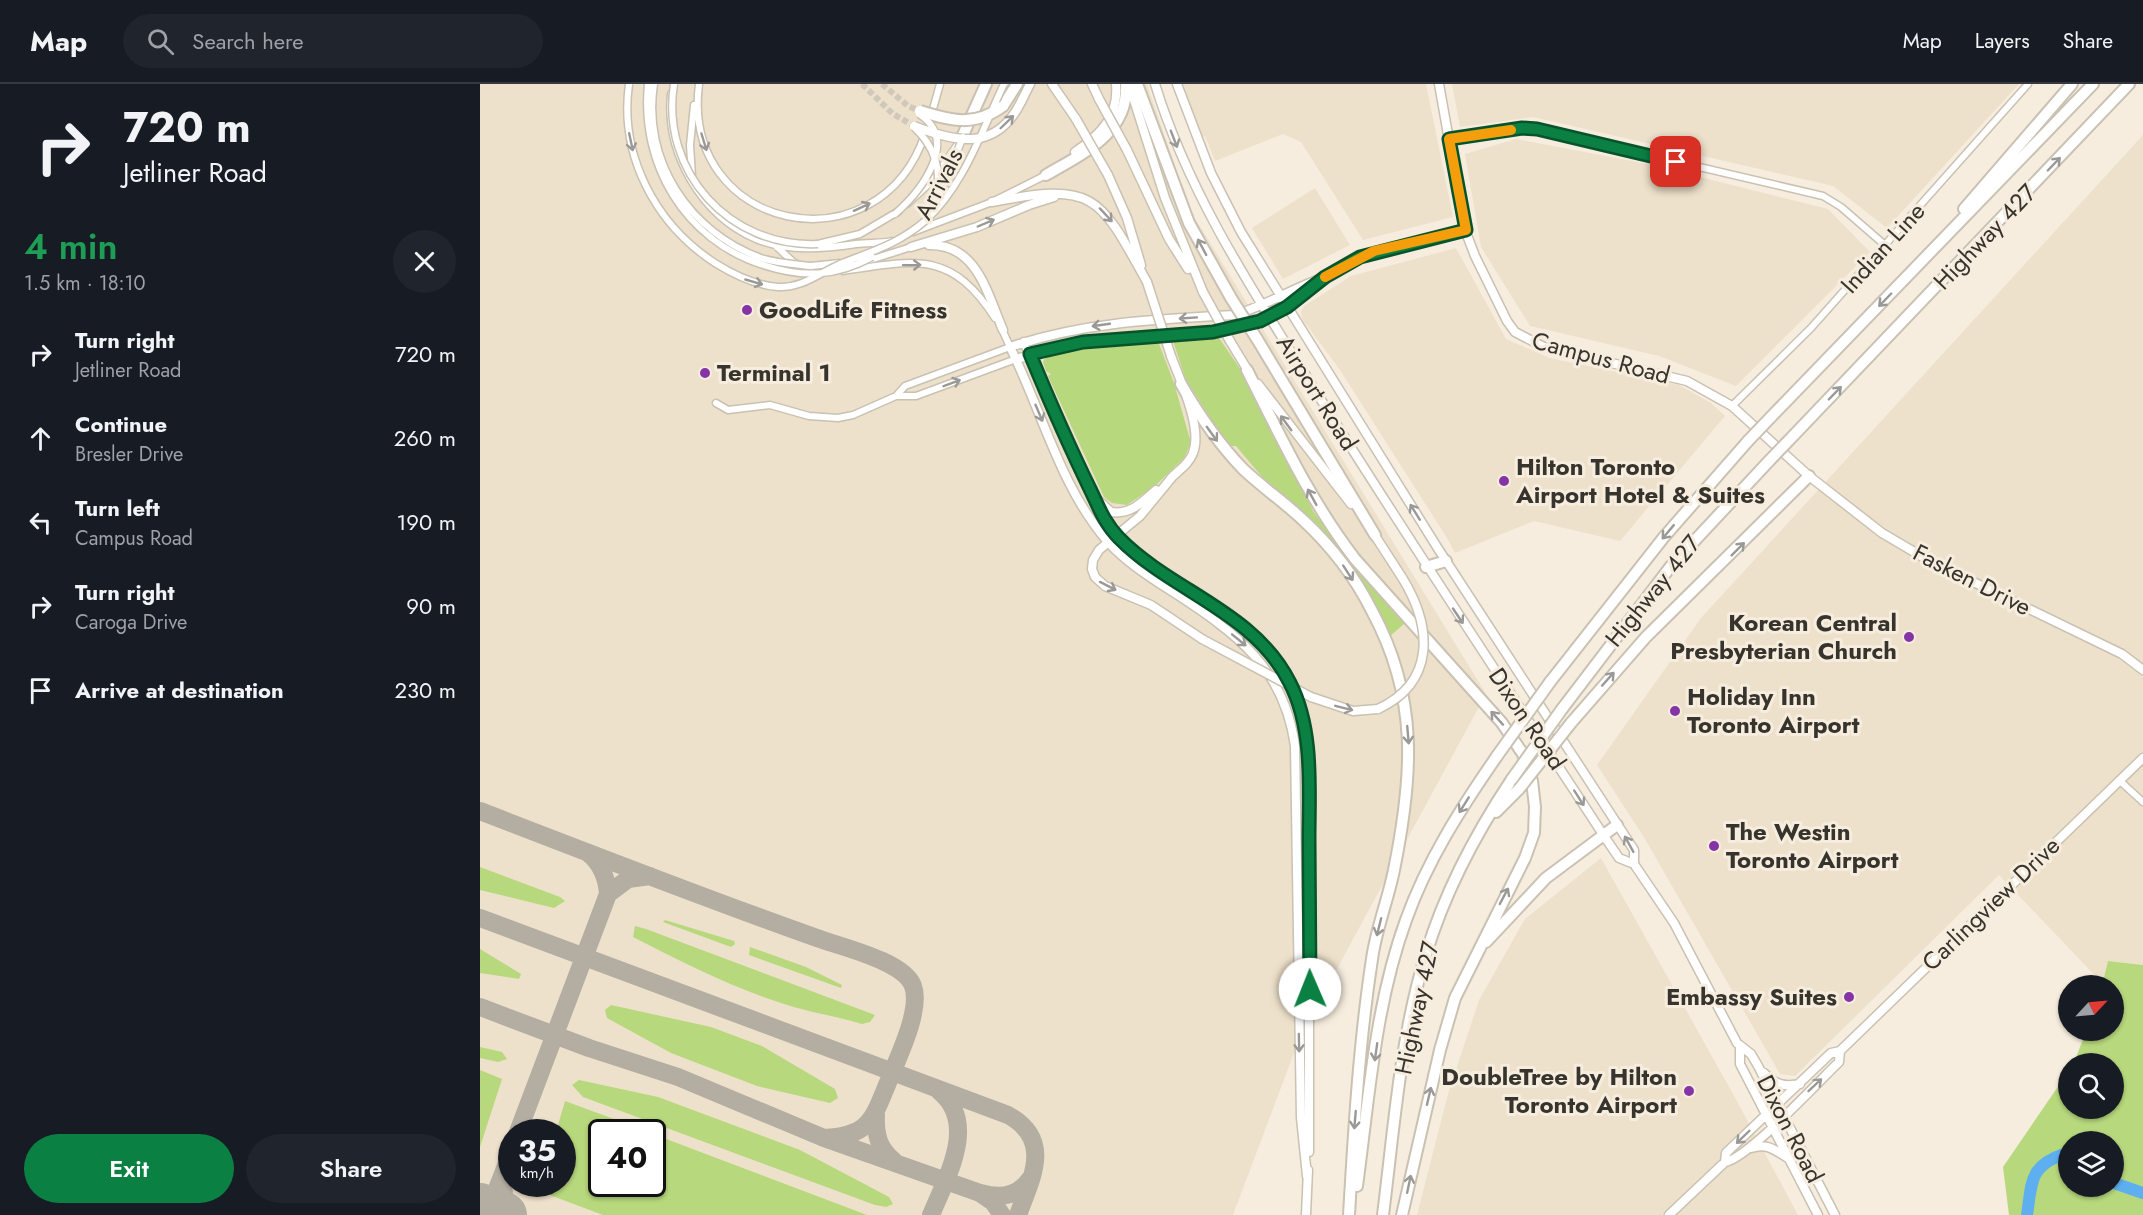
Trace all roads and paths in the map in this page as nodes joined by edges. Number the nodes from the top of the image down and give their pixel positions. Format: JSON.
{"nodes":[{"id":1,"x":629,"y":84,"type":"edge"},
{"id":2,"x":648,"y":84,"type":"edge"},
{"id":3,"x":654,"y":84,"type":"edge"},
{"id":4,"x":673,"y":84,"type":"edge"},
{"id":5,"x":699,"y":84,"type":"edge"},
{"id":6,"x":940,"y":84,"type":"edge"},
{"id":7,"x":986,"y":84,"type":"edge"},
{"id":8,"x":1005,"y":84,"type":"edge"},
{"id":9,"x":1017,"y":84,"type":"edge"},
{"id":10,"x":1030,"y":84,"type":"edge"},
{"id":11,"x":1052,"y":84,"type":"edge"},
{"id":12,"x":1092,"y":84,"type":"edge"},
{"id":13,"x":1116,"y":84,"type":"edge"},
{"id":14,"x":1128,"y":84,"type":"edge"},
{"id":15,"x":1137,"y":84,"type":"edge"},
{"id":16,"x":1155,"y":84,"type":"edge"},
{"id":17,"x":1177,"y":84,"type":"edge"},
{"id":18,"x":1439,"y":84,"type":"edge"},
{"id":19,"x":2028,"y":84,"type":"edge"},
{"id":20,"x":2072,"y":84,"type":"edge"},
{"id":21,"x":2093,"y":84,"type":"edge"},
{"id":22,"x":2130,"y":84,"type":"edge"},
{"id":23,"x":2138,"y":84,"type":"edge"},
{"id":24,"x":2118,"y":98,"type":"junction"},
{"id":25,"x":920,"y":113,"type":"joint"},
{"id":26,"x":914,"y":127,"type":"joint"},
{"id":27,"x":963,"y":135,"type":"junction"},
{"id":28,"x":1449,"y":139,"type":"junction"},
{"id":29,"x":1046,"y":175,"type":"junction"},
{"id":30,"x":695,"y":187,"type":"junction"},
{"id":31,"x":1078,"y":196,"type":"junction"},
{"id":32,"x":992,"y":202,"type":"junction"},
{"id":33,"x":895,"y":214,"type":"junction"},
{"id":34,"x":1466,"y":230,"type":"junction"},
{"id":35,"x":907,"y":235,"type":"junction"},
{"id":36,"x":893,"y":241,"type":"junction"},
{"id":37,"x":774,"y":244,"type":"junction"},
{"id":38,"x":1886,"y":246,"type":"junction"},
{"id":39,"x":910,"y":247,"type":"junction"},
{"id":40,"x":845,"y":262,"type":"junction"},
{"id":41,"x":1920,"y":263,"type":"junction"},
{"id":42,"x":859,"y":265,"type":"junction"},
{"id":43,"x":835,"y":272,"type":"junction"},
{"id":44,"x":812,"y":273,"type":"junction"},
{"id":45,"x":1325,"y":277,"type":"junction"},
{"id":46,"x":1147,"y":282,"type":"junction"},
{"id":47,"x":1203,"y":292,"type":"junction"},
{"id":48,"x":1280,"y":295,"type":"junction"},
{"id":49,"x":1262,"y":305,"type":"junction"},
{"id":50,"x":1287,"y":307,"type":"junction"},
{"id":51,"x":1269,"y":316,"type":"junction"},
{"id":52,"x":1080,"y":328,"type":"junction"},
{"id":53,"x":1003,"y":330,"type":"junction"},
{"id":54,"x":1024,"y":342,"type":"junction"},
{"id":55,"x":1083,"y":342,"type":"junction"},
{"id":56,"x":1010,"y":347,"type":"junction"},
{"id":57,"x":1030,"y":354,"type":"junction"},
{"id":58,"x":1016,"y":359,"type":"junction"},
{"id":59,"x":1247,"y":370,"type":"junction"},
{"id":60,"x":1181,"y":384,"type":"junction"},
{"id":61,"x":896,"y":396,"type":"junction"},
{"id":62,"x":716,"y":403,"type":"dead end"},
{"id":63,"x":1732,"y":406,"type":"junction"},
{"id":64,"x":1173,"y":476,"type":"junction"},
{"id":65,"x":1809,"y":477,"type":"junction"},
{"id":66,"x":1092,"y":492,"type":"junction"},
{"id":67,"x":1375,"y":535,"type":"junction"},
{"id":68,"x":1117,"y":536,"type":"junction"},
{"id":69,"x":1108,"y":542,"type":"junction"},
{"id":70,"x":1446,"y":561,"type":"junction"},
{"id":71,"x":1426,"y":567,"type":"junction"},
{"id":72,"x":2143,"y":670,"type":"edge"},
{"id":73,"x":2143,"y":758,"type":"edge"},
{"id":74,"x":2120,"y":781,"type":"junction"},
{"id":75,"x":1516,"y":784,"type":"junction"},
{"id":76,"x":2143,"y":802,"type":"edge"},
{"id":77,"x":1617,"y":825,"type":"junction"},
{"id":78,"x":1604,"y":836,"type":"junction"},
{"id":79,"x":1634,"y":864,"type":"junction"},
{"id":80,"x":1298,"y":921,"type":"junction"},
{"id":81,"x":1309,"y":922,"type":"junction"},
{"id":82,"x":1479,"y":949,"type":"junction"},
{"id":83,"x":1740,"y":1047,"type":"junction"},
{"id":84,"x":1840,"y":1051,"type":"junction"},
{"id":85,"x":1758,"y":1066,"type":"junction"},
{"id":86,"x":1800,"y":1084,"type":"junction"},
{"id":87,"x":1778,"y":1105,"type":"junction"},
{"id":88,"x":1766,"y":1116,"type":"junction"},
{"id":89,"x":1783,"y":1116,"type":"junction"},
{"id":90,"x":1771,"y":1126,"type":"junction"},
{"id":91,"x":1747,"y":1150,"type":"junction"},
{"id":92,"x":1786,"y":1157,"type":"junction"},
{"id":93,"x":1725,"y":1162,"type":"junction"},
{"id":94,"x":1307,"y":1176,"type":"junction"},
{"id":95,"x":1306,"y":1215,"type":"edge"},
{"id":96,"x":1351,"y":1215,"type":"edge"},
{"id":97,"x":1383,"y":1215,"type":"edge"},
{"id":98,"x":1402,"y":1215,"type":"edge"},
{"id":99,"x":1669,"y":1215,"type":"edge"},
{"id":100,"x":1818,"y":1215,"type":"edge"},
{"id":101,"x":1835,"y":1215,"type":"edge"}],
"edges":[{"from":1,"to":40,"type":"street","one_way":true,"bridge":true},
{"from":2,"to":42,"type":"street","name":"Arrivals","bridge":true},
{"from":2,"to":44,"type":"street"},
{"from":3,"to":40,"type":"street","bridge":true},
{"from":4,"to":30,"type":"street"},
{"from":4,"to":33,"type":"street","name":"Arrivals","bridge":true},
{"from":5,"to":6,"type":"street","one_way":true},
{"from":5,"to":30,"type":"street"},
{"from":7,"to":27,"type":"highway"},
{"from":8,"to":35,"type":"street","bridge":true},
{"from":9,"to":25,"type":"highway","bridge":true},
{"from":26,"to":10,"type":"street","one_way":true,"bridge":true},
{"from":11,"to":46,"type":"street","bridge":true},
{"from":12,"to":47,"type":"street","bridge":true},
{"from":13,"to":29,"type":"street"},
{"from":14,"to":29,"type":"highway"},
{"from":14,"to":47,"type":"street"},
{"from":67,"to":15,"type":"highway","one_way":true,"bridge":true},
{"from":16,"to":49,"type":"street","name":"Airport Road","one_way":true},
{"from":17,"to":48,"type":"street","name":"Airport Road"},
{"from":18,"to":28,"type":"street","name":"Campus Road"},
{"from":19,"to":38,"type":"street","name":"Indian Line"},
{"from":20,"to":41,"type":"highway"},
{"from":21,"to":41,"type":"highway","name":"Highway 427"},
{"from":22,"to":24,"type":"highway","name":"Highway 427"},
{"from":23,"to":24,"type":"highway"},
{"from":75,"to":24,"type":"highway","name":"Highway 427","one_way":true,"bridge":true},
{"from":25,"to":33,"type":"street","bridge":true},
{"from":26,"to":35,"type":"street","bridge":true},
{"from":27,"to":33,"type":"street","bridge":true},
{"from":27,"to":42,"type":"street","name":"Arrivals","bridge":true},
{"from":28,"to":34,"type":"street","name":"Campus Road"},
{"from":28,"to":38,"type":"street"},
{"from":29,"to":32,"type":"street"},
{"from":30,"to":37,"type":"street"},
{"from":31,"to":32,"type":"street"},
{"from":39,"to":31,"type":"street","one_way":true},
{"from":31,"to":46,"type":"street","one_way":true},
{"from":32,"to":36,"type":"street"},
{"from":34,"to":45,"type":"street"},
{"from":34,"to":63,"type":"street","name":"Campus Road"},
{"from":35,"to":40,"type":"street","bridge":true},
{"from":36,"to":37,"type":"street"},
{"from":36,"to":43,"type":"street"},
{"from":37,"to":44,"type":"street"},
{"from":38,"to":63,"type":"street","name":"Indian Line"},
{"from":39,"to":42,"type":"street","bridge":true},
{"from":39,"to":53,"type":"street"},
{"from":41,"to":96,"type":"highway","name":"Highway 427","one_way":true,"bridge":true},
{"from":43,"to":44,"type":"street"},
{"from":43,"to":53,"type":"street","one_way":true},
{"from":45,"to":48,"type":"street"},
{"from":45,"to":50,"type":"street"},
{"from":46,"to":60,"type":"street","bridge":true},
{"from":47,"to":59,"type":"street","bridge":true},
{"from":48,"to":49,"type":"street"},
{"from":48,"to":50,"type":"street","name":"Airport Road"},
{"from":49,"to":51,"type":"street","name":"Airport Road"},
{"from":49,"to":52,"type":"street","one_way":true},
{"from":50,"to":51,"type":"street"},
{"from":70,"to":50,"type":"street","name":"Airport Road","one_way":true},
{"from":51,"to":55,"type":"street"},
{"from":51,"to":71,"type":"street","name":"Airport Road"},
{"from":52,"to":54,"type":"street"},
{"from":52,"to":55,"type":"street"},
{"from":53,"to":56,"type":"street"},
{"from":54,"to":56,"type":"street"},
{"from":54,"to":57,"type":"street"},
{"from":55,"to":57,"type":"street"},
{"from":56,"to":58,"type":"street"},
{"from":56,"to":61,"type":"street"},
{"from":57,"to":58,"type":"street"},
{"from":57,"to":66,"type":"street"},
{"from":61,"to":58,"type":"street","one_way":true},
{"from":58,"to":69,"type":"street","one_way":true},
{"from":67,"to":59,"type":"street","one_way":true},
{"from":82,"to":59,"type":"highway","one_way":true},
{"from":60,"to":64,"type":"street"},
{"from":60,"to":96,"type":"highway","one_way":true},
{"from":61,"to":62,"type":"street"},
{"from":63,"to":65,"type":"street","name":"Campus Road"},
{"from":64,"to":66,"type":"street"},
{"from":64,"to":68,"type":"street"},
{"from":65,"to":72,"type":"street","name":"Fasken Drive"},
{"from":75,"to":65,"type":"highway","one_way":true,"bridge":true},
{"from":66,"to":68,"type":"street"},
{"from":69,"to":67,"type":"street","one_way":true,"bridge":true},
{"from":68,"to":69,"type":"street"},
{"from":68,"to":81,"type":"street"},
{"from":69,"to":80,"type":"street","one_way":true},
{"from":70,"to":71,"type":"highway"},
{"from":70,"to":77,"type":"street","name":"Dixon Road"},
{"from":71,"to":78,"type":"street","name":"Dixon Road","one_way":true},
{"from":73,"to":74,"type":"street","name":"Carlingview Drive"},
{"from":74,"to":76,"type":"street"},
{"from":74,"to":84,"type":"street","name":"Carlingview Drive"},
{"from":75,"to":97,"type":"highway","name":"Highway 427"},
{"from":77,"to":78,"type":"highway"},
{"from":79,"to":77,"type":"street","name":"Dixon Road","one_way":true},
{"from":78,"to":79,"type":"street","name":"Dixon Road"},
{"from":78,"to":82,"type":"highway"},
{"from":79,"to":83,"type":"street","name":"Dixon Road"},
{"from":80,"to":81,"type":"street"},
{"from":80,"to":94,"type":"street","one_way":true},
{"from":81,"to":94,"type":"street"},
{"from":98,"to":82,"type":"highway","one_way":true},
{"from":83,"to":85,"type":"street","name":"Dixon Road"},
{"from":83,"to":88,"type":"street","name":"Dixon Road"},
{"from":84,"to":86,"type":"street","name":"Carlingview Drive"},
{"from":89,"to":84,"type":"street","name":"Carlingview Drive","one_way":true},
{"from":85,"to":86,"type":"street"},
{"from":85,"to":87,"type":"street","name":"Dixon Road"},
{"from":86,"to":87,"type":"street","name":"Carlingview Drive"},
{"from":87,"to":88,"type":"street","name":"Carlingview Drive"},
{"from":87,"to":89,"type":"street","name":"Dixon Road"},
{"from":88,"to":90,"type":"street","name":"Dixon Road"},
{"from":88,"to":93,"type":"street","name":"Carlingview Drive","one_way":true},
{"from":89,"to":90,"type":"street","name":"Carlingview Drive"},
{"from":89,"to":101,"type":"street","name":"Dixon Road"},
{"from":90,"to":91,"type":"street","name":"Carlingview Drive"},
{"from":90,"to":92,"type":"street","name":"Dixon Road"},
{"from":91,"to":92,"type":"street"},
{"from":91,"to":93,"type":"street","name":"Carlingview Drive"},
{"from":92,"to":100,"type":"street","name":"Dixon Road"},
{"from":93,"to":99,"type":"street","name":"Carlingview Drive"},
{"from":94,"to":95,"type":"street"}]}
